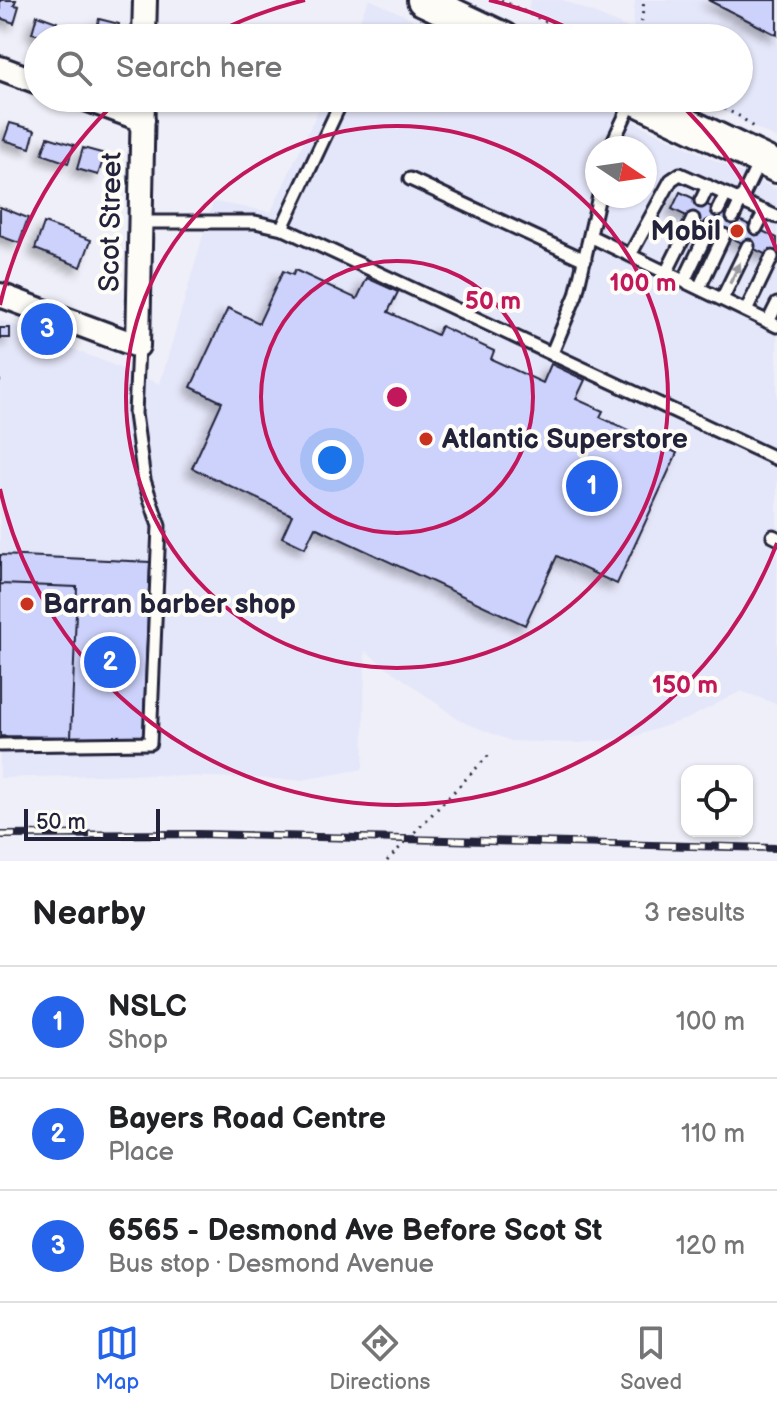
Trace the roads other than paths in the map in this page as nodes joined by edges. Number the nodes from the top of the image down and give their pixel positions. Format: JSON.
{"nodes":[{"id":1,"x":145,"y":0,"type":"edge"},
{"id":2,"x":423,"y":0,"type":"edge"},
{"id":3,"x":144,"y":24,"type":"edge"},
{"id":4,"x":474,"y":24,"type":"edge"},
{"id":5,"x":0,"y":68,"type":"edge"},
{"id":6,"x":24,"y":77,"type":"edge"},
{"id":7,"x":143,"y":112,"type":"edge"},
{"id":8,"x":336,"y":112,"type":"edge"},
{"id":9,"x":627,"y":112,"type":"edge"},
{"id":10,"x":667,"y":112,"type":"edge"},
{"id":11,"x":616,"y":136,"type":"edge"},
{"id":12,"x":765,"y":152,"type":"edge"},
{"id":13,"x":410,"y":179,"type":"dead end"},
{"id":14,"x":708,"y":186,"type":"junction"},
{"id":15,"x":726,"y":194,"type":"junction"},
{"id":16,"x":741,"y":200,"type":"junction"},
{"id":17,"x":701,"y":201,"type":"dead end"},
{"id":18,"x":596,"y":208,"type":"edge"},
{"id":19,"x":718,"y":210,"type":"dead end"},
{"id":20,"x":765,"y":211,"type":"junction"},
{"id":21,"x":733,"y":217,"type":"dead end"},
{"id":22,"x":777,"y":217,"type":"edge"},
{"id":23,"x":693,"y":219,"type":"dead end"},
{"id":24,"x":141,"y":222,"type":"junction"},
{"id":25,"x":710,"y":227,"type":"dead end"},
{"id":26,"x":282,"y":228,"type":"junction"},
{"id":27,"x":756,"y":228,"type":"dead end"},
{"id":28,"x":724,"y":235,"type":"dead end"},
{"id":29,"x":590,"y":236,"type":"junction"},
{"id":30,"x":748,"y":246,"type":"dead end"},
{"id":31,"x":630,"y":255,"type":"junction"},
{"id":32,"x":772,"y":257,"type":"dead end"},
{"id":33,"x":585,"y":260,"type":"junction"},
{"id":34,"x":666,"y":273,"type":"junction"},
{"id":35,"x":684,"y":281,"type":"junction"},
{"id":36,"x":699,"y":288,"type":"junction"},
{"id":37,"x":0,"y":295,"type":"edge"},
{"id":38,"x":722,"y":299,"type":"junction"},
{"id":39,"x":777,"y":304,"type":"edge"},
{"id":40,"x":746,"y":311,"type":"junction"},
{"id":41,"x":773,"y":324,"type":"edge"},
{"id":42,"x":138,"y":346,"type":"junction"},
{"id":43,"x":552,"y":353,"type":"junction"},
{"id":44,"x":777,"y":459,"type":"edge"},
{"id":45,"x":0,"y":745,"type":"edge"}],
"edges":[{"from":1,"to":3,"type":"street"},
{"from":2,"to":4,"type":"main road"},
{"from":5,"to":6,"type":"street"},
{"from":7,"to":24,"type":"street","name":"Scot Street"},
{"from":8,"to":26,"type":"lane"},
{"from":9,"to":11,"type":"lane"},
{"from":10,"to":12,"type":"main road"},
{"from":12,"to":16,"type":"lane"},
{"from":13,"to":33,"type":"lane"},
{"from":14,"to":15,"type":"lane"},
{"from":14,"to":17,"type":"lane"},
{"from":14,"to":31,"type":"lane"},
{"from":15,"to":16,"type":"lane"},
{"from":15,"to":19,"type":"lane"},
{"from":16,"to":20,"type":"lane"},
{"from":16,"to":21,"type":"lane"},
{"from":18,"to":29,"type":"lane"},
{"from":20,"to":22,"type":"lane"},
{"from":20,"to":27,"type":"lane"},
{"from":23,"to":34,"type":"lane"},
{"from":24,"to":26,"type":"lane"},
{"from":24,"to":42,"type":"street","name":"Scot Street"},
{"from":25,"to":35,"type":"lane"},
{"from":26,"to":43,"type":"lane"},
{"from":28,"to":36,"type":"lane"},
{"from":29,"to":31,"type":"lane"},
{"from":29,"to":33,"type":"lane"},
{"from":38,"to":30,"type":"lane","one_way":true},
{"from":31,"to":34,"type":"lane"},
{"from":32,"to":40,"type":"lane"},
{"from":33,"to":43,"type":"lane"},
{"from":34,"to":35,"type":"lane"},
{"from":35,"to":36,"type":"lane"},
{"from":36,"to":38,"type":"lane"},
{"from":37,"to":42,"type":"street"},
{"from":38,"to":40,"type":"lane"},
{"from":39,"to":41,"type":"lane"},
{"from":40,"to":41,"type":"lane"},
{"from":42,"to":45,"type":"lane"},
{"from":43,"to":44,"type":"lane"}]}
